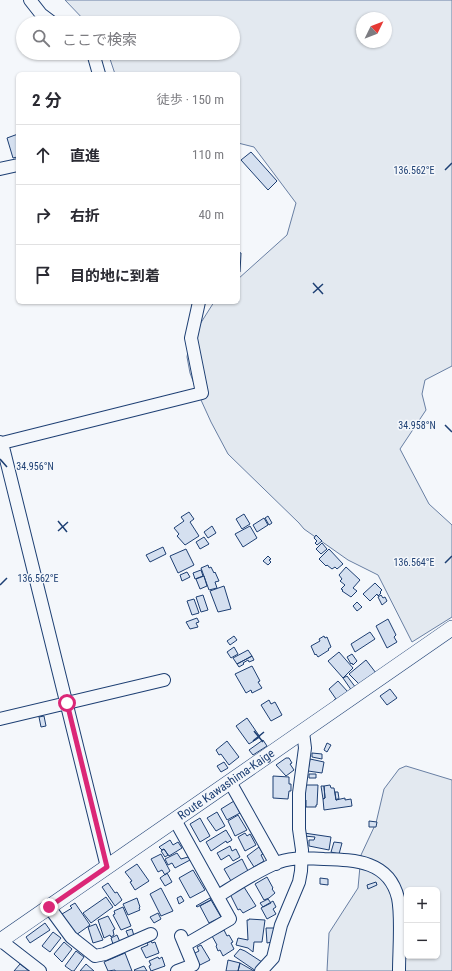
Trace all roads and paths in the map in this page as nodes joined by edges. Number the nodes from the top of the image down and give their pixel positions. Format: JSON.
{"nodes":[{"id":1,"x":30,"y":0,"type":"edge"},
{"id":2,"x":44,"y":16,"type":"edge"},
{"id":3,"x":95,"y":60,"type":"edge"},
{"id":4,"x":98,"y":72,"type":"edge"},
{"id":5,"x":16,"y":165,"type":"edge"},
{"id":6,"x":0,"y":169,"type":"edge"},
{"id":7,"x":199,"y":304,"type":"edge"},
{"id":8,"x":1,"y":442,"type":"edge"},
{"id":9,"x":452,"y":628,"type":"edge"},
{"id":10,"x":164,"y":680,"type":"dead end"},
{"id":11,"x":67,"y":703,"type":"junction"},
{"id":12,"x":0,"y":719,"type":"edge"},
{"id":13,"x":303,"y":732,"type":"junction"},
{"id":14,"x":230,"y":782,"type":"junction"},
{"id":15,"x":175,"y":820,"type":"junction"},
{"id":16,"x":302,"y":858,"type":"junction"},
{"id":17,"x":276,"y":864,"type":"junction"},
{"id":18,"x":107,"y":867,"type":"junction"},
{"id":19,"x":218,"y":896,"type":"junction"},
{"id":20,"x":49,"y":907,"type":"junction"},
{"id":21,"x":151,"y":934,"type":"dead end"},
{"id":22,"x":0,"y":941,"type":"edge"},
{"id":23,"x":40,"y":971,"type":"edge"},
{"id":24,"x":177,"y":971,"type":"edge"},
{"id":25,"x":261,"y":971,"type":"edge"},
{"id":26,"x":399,"y":971,"type":"edge"}],
"edges":[{"from":1,"to":2,"type":"street"},
{"from":3,"to":4,"type":"street"},
{"from":5,"to":6,"type":"street"},
{"from":7,"to":8,"type":"street"},
{"from":8,"to":11,"type":"street"},
{"from":9,"to":13,"type":"main road","name":"Route Kawashima-Kaige"},
{"from":10,"to":11,"type":"street"},
{"from":11,"to":12,"type":"street"},
{"from":11,"to":18,"type":"street"},
{"from":13,"to":14,"type":"main road","name":"Route Kawashima-Kaige"},
{"from":13,"to":16,"type":"street"},
{"from":14,"to":15,"type":"main road","name":"Route Kawashima-Kaige"},
{"from":14,"to":17,"type":"street"},
{"from":15,"to":18,"type":"main road","name":"Route Kawashima-Kaige"},
{"from":15,"to":19,"type":"street"},
{"from":16,"to":17,"type":"street"},
{"from":16,"to":25,"type":"street"},
{"from":16,"to":26,"type":"street"},
{"from":17,"to":19,"type":"street"},
{"from":18,"to":20,"type":"main road","name":"Route Kawashima-Kaige"},
{"from":19,"to":24,"type":"street"},
{"from":20,"to":21,"type":"street"},
{"from":20,"to":22,"type":"main road","name":"Route Kawashima-Kaige"},
{"from":22,"to":23,"type":"street"}]}
